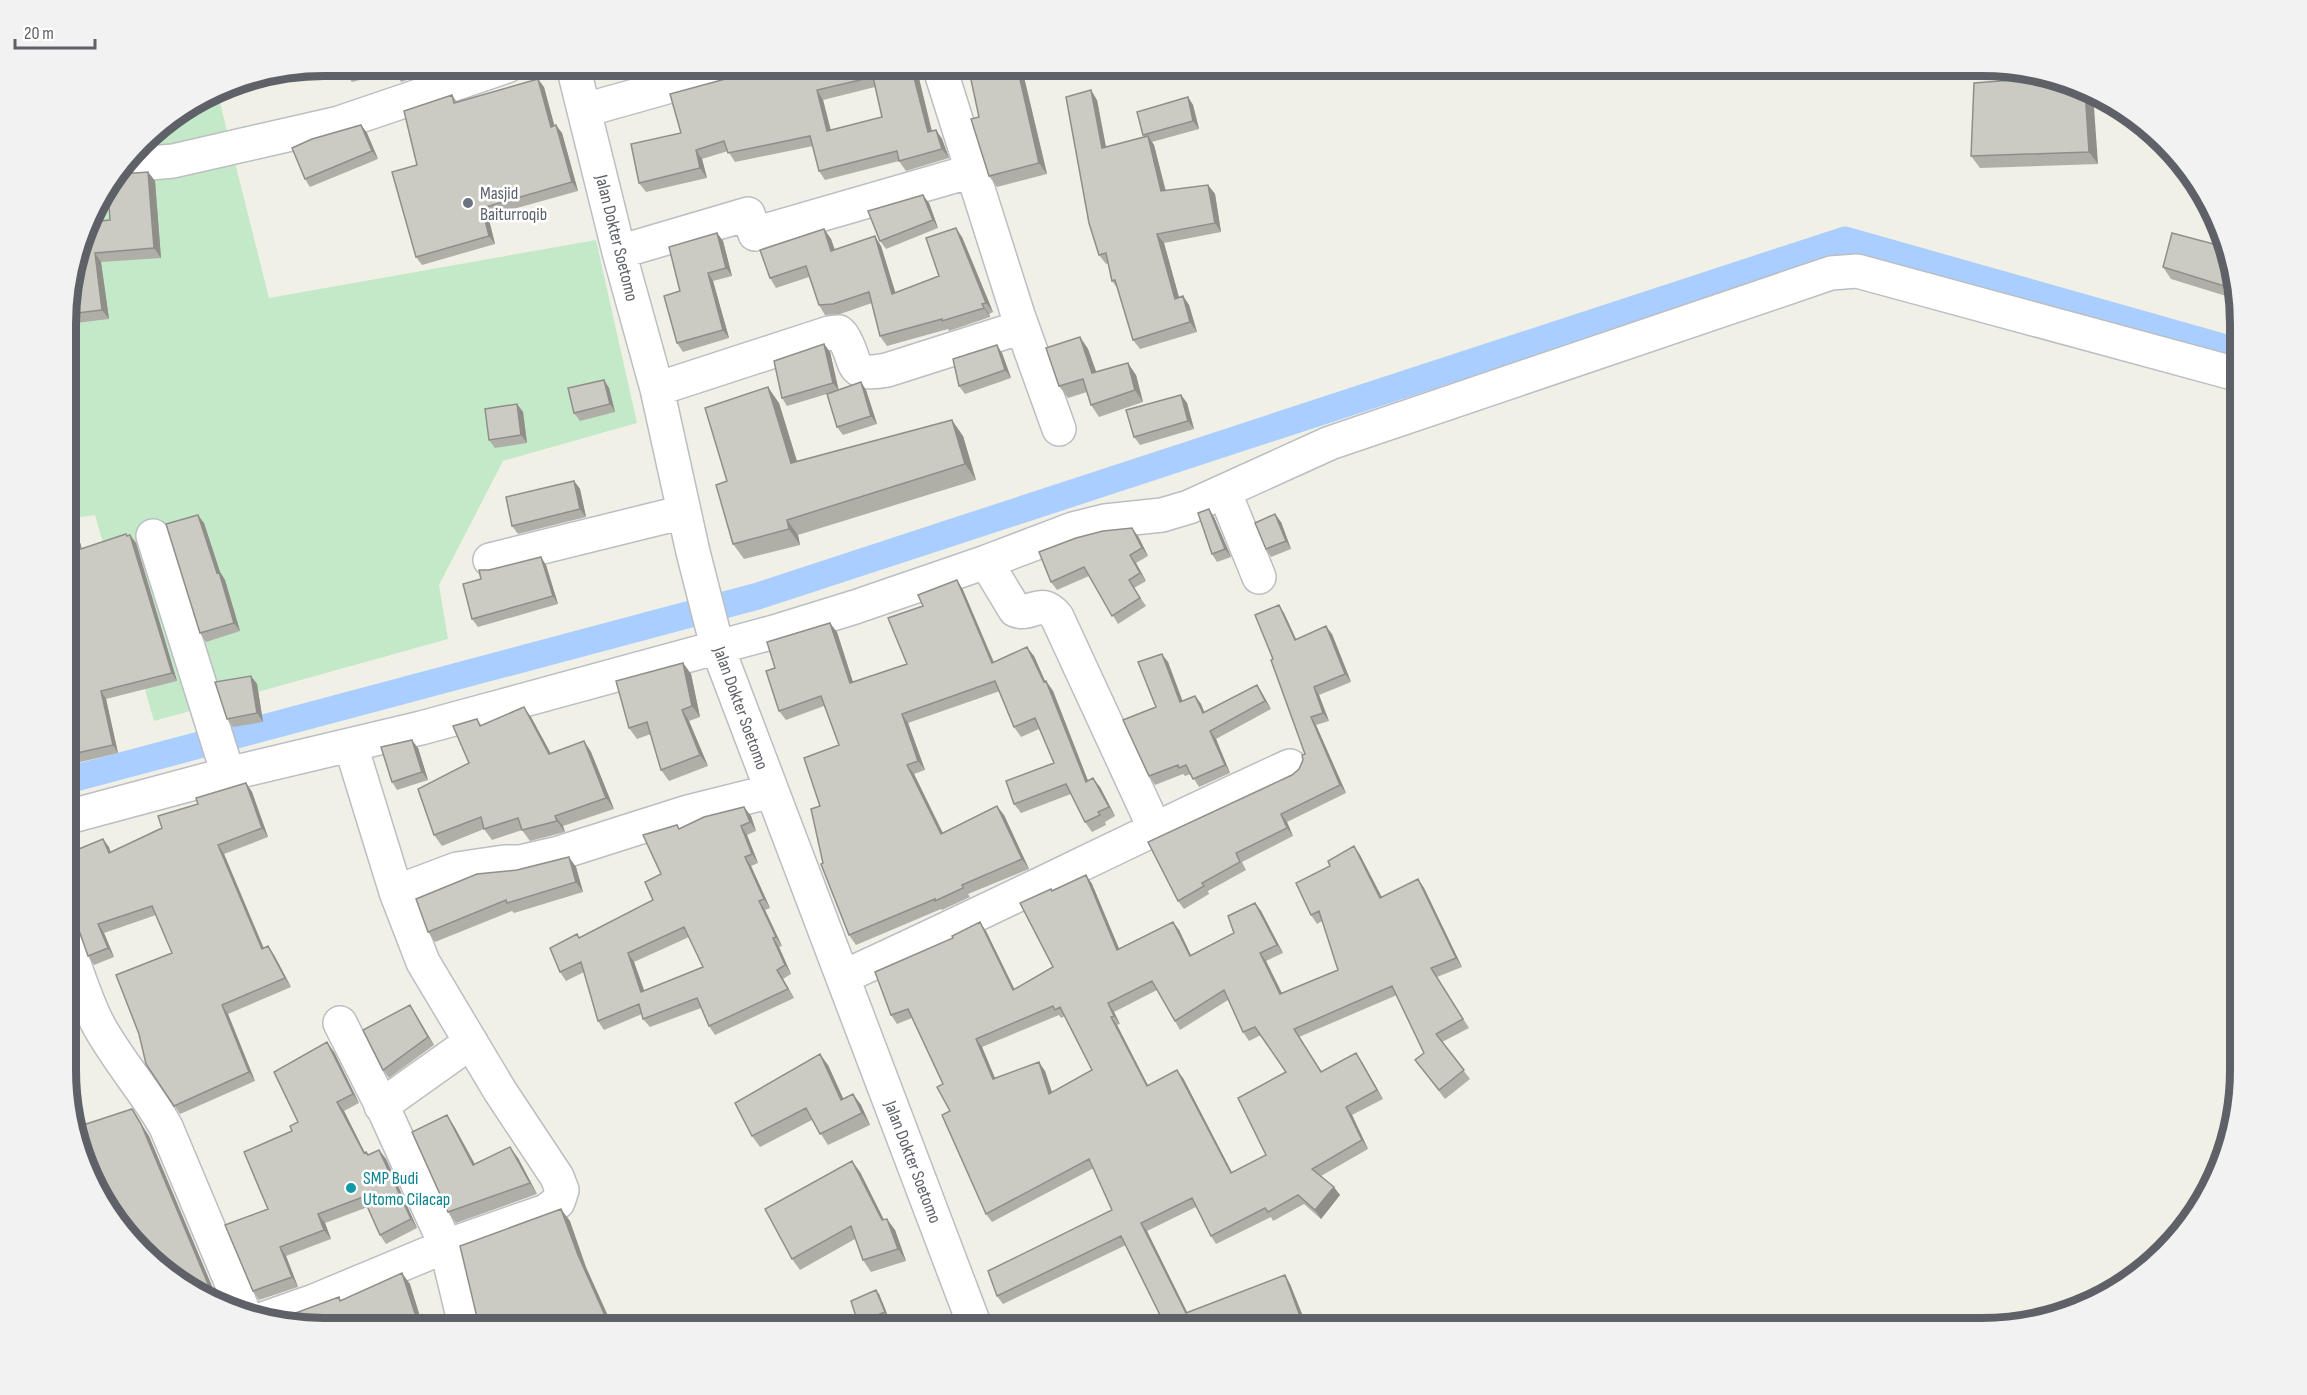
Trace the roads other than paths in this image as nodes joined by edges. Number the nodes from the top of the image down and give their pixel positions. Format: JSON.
{"nodes":[{"id":1,"x":478,"y":76,"type":"edge"},
{"id":2,"x":576,"y":76,"type":"edge"},
{"id":3,"x":706,"y":76,"type":"edge"},
{"id":4,"x":942,"y":76,"type":"edge"},
{"id":5,"x":585,"y":110,"type":"junction"},
{"id":6,"x":135,"y":164,"type":"edge"},
{"id":7,"x":972,"y":171,"type":"junction"},
{"id":8,"x":619,"y":252,"type":"junction"},
{"id":9,"x":1022,"y":327,"type":"junction"},
{"id":10,"x":2230,"y":372,"type":"edge"},
{"id":11,"x":657,"y":389,"type":"junction"},
{"id":12,"x":1059,"y":429,"type":"dead end"},
{"id":13,"x":1224,"y":491,"type":"junction"},
{"id":14,"x":684,"y":512,"type":"junction"},
{"id":15,"x":153,"y":536,"type":"dead end"},
{"id":16,"x":490,"y":560,"type":"dead end"},
{"id":17,"x":986,"y":562,"type":"junction"},
{"id":18,"x":1259,"y":577,"type":"dead end"},
{"id":19,"x":713,"y":632,"type":"junction"},
{"id":20,"x":351,"y":746,"type":"junction"},
{"id":21,"x":222,"y":756,"type":"junction"},
{"id":22,"x":1290,"y":766,"type":"dead end"},
{"id":23,"x":772,"y":791,"type":"junction"},
{"id":24,"x":76,"y":814,"type":"edge"},
{"id":25,"x":1154,"y":827,"type":"junction"},
{"id":26,"x":396,"y":892,"type":"junction"},
{"id":27,"x":76,"y":969,"type":"edge"},
{"id":28,"x":843,"y":977,"type":"junction"},
{"id":29,"x":339,"y":1023,"type":"dead end"},
{"id":30,"x":471,"y":1042,"type":"junction"},
{"id":31,"x":381,"y":1106,"type":"junction"},
{"id":32,"x":446,"y":1246,"type":"junction"},
{"id":33,"x":240,"y":1303,"type":"edge"},
{"id":34,"x":277,"y":1314,"type":"edge"},
{"id":35,"x":463,"y":1318,"type":"edge"},
{"id":36,"x":972,"y":1318,"type":"edge"}],
"edges":[{"from":1,"to":6,"type":"street"},
{"from":2,"to":5,"type":"street","name":"Jalan Dokter Soetomo"},
{"from":3,"to":5,"type":"street"},
{"from":4,"to":7,"type":"street"},
{"from":5,"to":8,"type":"street","name":"Jalan Dokter Soetomo"},
{"from":7,"to":8,"type":"street"},
{"from":7,"to":9,"type":"street"},
{"from":8,"to":11,"type":"street","name":"Jalan Dokter Soetomo"},
{"from":9,"to":11,"type":"street"},
{"from":9,"to":12,"type":"street"},
{"from":10,"to":13,"type":"street"},
{"from":11,"to":14,"type":"street","name":"Jalan Dokter Soetomo"},
{"from":13,"to":17,"type":"street"},
{"from":13,"to":18,"type":"street"},
{"from":14,"to":16,"type":"street"},
{"from":14,"to":19,"type":"street","name":"Jalan Dokter Soetomo"},
{"from":15,"to":21,"type":"street"},
{"from":17,"to":19,"type":"street"},
{"from":17,"to":25,"type":"street"},
{"from":19,"to":20,"type":"street"},
{"from":19,"to":23,"type":"street","name":"Jalan Dokter Soetomo"},
{"from":20,"to":21,"type":"street"},
{"from":20,"to":26,"type":"street"},
{"from":21,"to":24,"type":"street"},
{"from":22,"to":25,"type":"street"},
{"from":23,"to":26,"type":"street"},
{"from":23,"to":28,"type":"street","name":"Jalan Dokter Soetomo"},
{"from":25,"to":28,"type":"street"},
{"from":26,"to":30,"type":"street"},
{"from":27,"to":33,"type":"street"},
{"from":28,"to":36,"type":"street","name":"Jalan Dokter Soetomo"},
{"from":29,"to":31,"type":"street"},
{"from":30,"to":31,"type":"street"},
{"from":30,"to":32,"type":"street"},
{"from":31,"to":32,"type":"street"},
{"from":32,"to":34,"type":"street"},
{"from":32,"to":35,"type":"street"}]}
